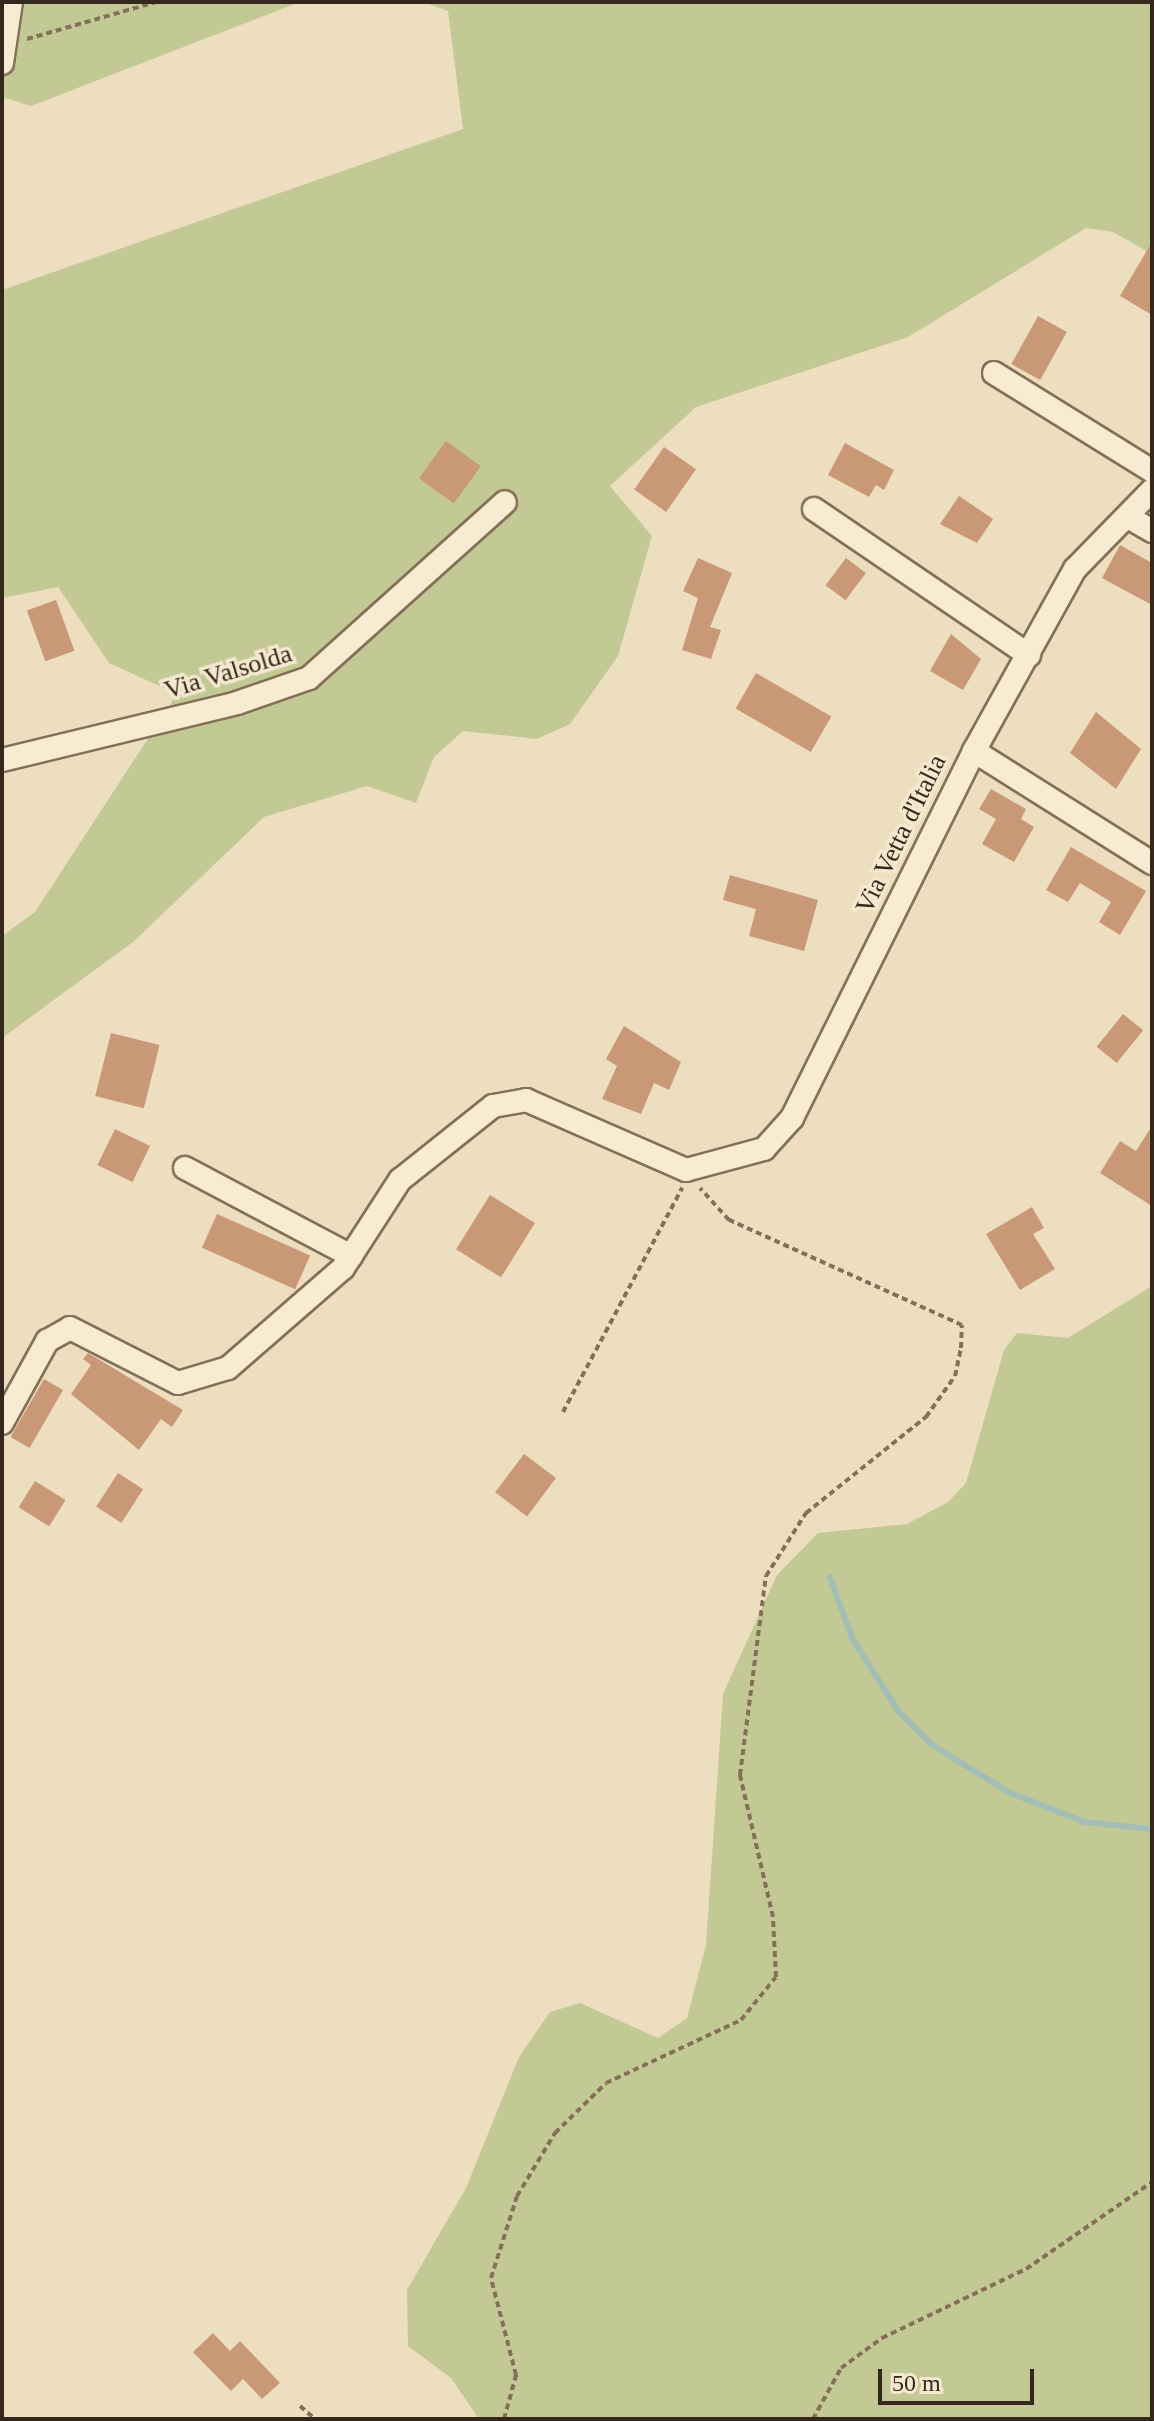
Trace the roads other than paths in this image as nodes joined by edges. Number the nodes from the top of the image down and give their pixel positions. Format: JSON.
{"nodes":[{"id":1,"x":11,"y":2,"type":"edge"},
{"id":2,"x":5,"y":54,"type":"edge"},
{"id":3,"x":994,"y":373,"type":"dead end"},
{"id":4,"x":1152,"y":471,"type":"edge"},
{"id":5,"x":1152,"y":490,"type":"edge"},
{"id":6,"x":505,"y":502,"type":"dead end"},
{"id":7,"x":814,"y":509,"type":"dead end"},
{"id":8,"x":1128,"y":517,"type":"junction"},
{"id":9,"x":1152,"y":531,"type":"edge"},
{"id":10,"x":1029,"y":655,"type":"junction"},
{"id":11,"x":974,"y":751,"type":"junction"},
{"id":12,"x":2,"y":760,"type":"edge"},
{"id":13,"x":1152,"y":863,"type":"edge"},
{"id":14,"x":185,"y":1168,"type":"dead end"},
{"id":15,"x":351,"y":1256,"type":"junction"},
{"id":16,"x":2,"y":1423,"type":"edge"}],
"edges":[{"from":1,"to":2,"type":"street"},
{"from":3,"to":4,"type":"street"},
{"from":5,"to":8,"type":"street","name":"Via Vetta d'Italia"},
{"from":6,"to":12,"type":"street","name":"Via Valsolda"},
{"from":7,"to":10,"type":"street"},
{"from":8,"to":9,"type":"street"},
{"from":8,"to":10,"type":"street","name":"Via Vetta d'Italia"},
{"from":10,"to":11,"type":"street","name":"Via Vetta d'Italia"},
{"from":11,"to":13,"type":"street"},
{"from":11,"to":15,"type":"street","name":"Via Vetta d'Italia"},
{"from":14,"to":15,"type":"street"},
{"from":15,"to":16,"type":"street"}]}
